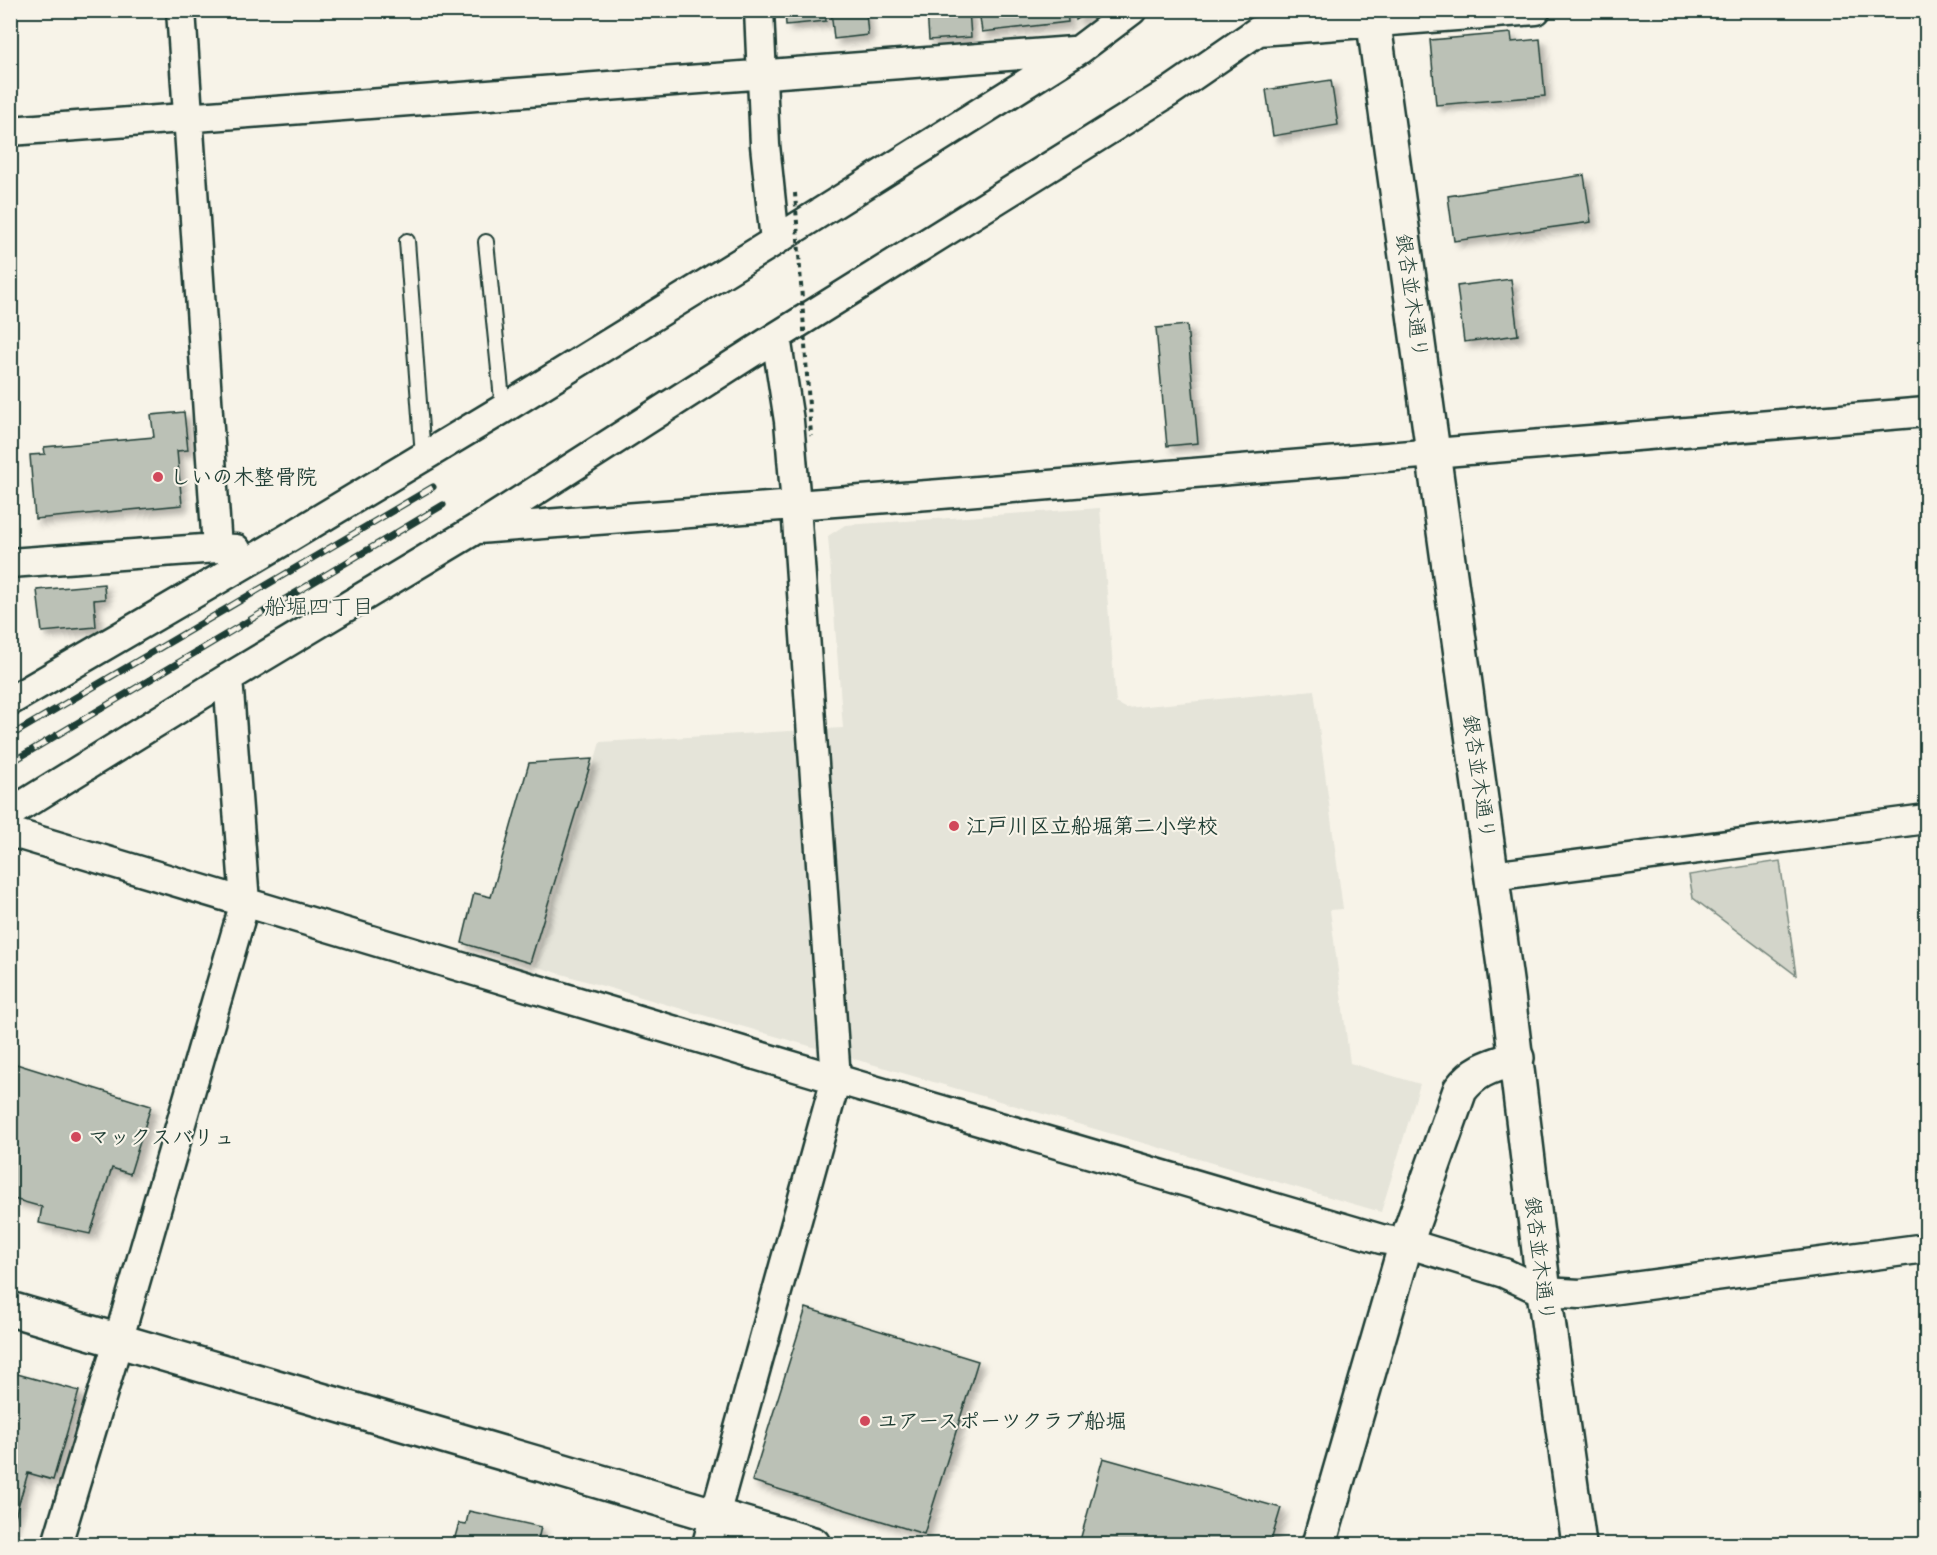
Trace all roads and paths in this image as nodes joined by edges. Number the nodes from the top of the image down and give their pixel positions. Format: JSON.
{"nodes":[{"id":1,"x":181,"y":10,"type":"edge"},
{"id":2,"x":759,"y":10,"type":"edge"},
{"id":3,"x":1132,"y":10,"type":"edge"},
{"id":4,"x":1536,"y":10,"type":"edge"},
{"id":5,"x":1372,"y":16,"type":"edge"},
{"id":6,"x":1078,"y":50,"type":"junction"},
{"id":7,"x":763,"y":74,"type":"junction"},
{"id":8,"x":189,"y":117,"type":"junction"},
{"id":9,"x":10,"y":131,"type":"edge"},
{"id":10,"x":795,"y":194,"type":"dead end"},
{"id":11,"x":407,"y":241,"type":"dead end"},
{"id":12,"x":775,"y":241,"type":"junction"},
{"id":13,"x":486,"y":242,"type":"dead end"},
{"id":14,"x":776,"y":337,"type":"junction"},
{"id":15,"x":503,"y":409,"type":"junction"},
{"id":16,"x":1926,"y":412,"type":"edge"},
{"id":17,"x":811,"y":436,"type":"dead end"},
{"id":18,"x":1434,"y":455,"type":"junction"},
{"id":19,"x":423,"y":456,"type":"junction"},
{"id":20,"x":796,"y":506,"type":"junction"},
{"id":21,"x":476,"y":529,"type":"junction"},
{"id":22,"x":217,"y":548,"type":"junction"},
{"id":23,"x":265,"y":552,"type":"junction"},
{"id":24,"x":10,"y":563,"type":"edge"},
{"id":25,"x":228,"y":678,"type":"junction"},
{"id":26,"x":10,"y":701,"type":"edge"},
{"id":27,"x":10,"y":813,"type":"edge"},
{"id":28,"x":1926,"y":819,"type":"edge"},
{"id":29,"x":10,"y":832,"type":"edge"},
{"id":30,"x":1492,"y":876,"type":"junction"},
{"id":31,"x":246,"y":902,"type":"junction"},
{"id":32,"x":1516,"y":1058,"type":"junction"},
{"id":33,"x":836,"y":1079,"type":"junction"},
{"id":34,"x":1406,"y":1243,"type":"junction"},
{"id":35,"x":1926,"y":1248,"type":"edge"},
{"id":36,"x":1544,"y":1292,"type":"junction"},
{"id":37,"x":10,"y":1309,"type":"edge"},
{"id":38,"x":118,"y":1340,"type":"junction"},
{"id":39,"x":711,"y":1530,"type":"edge"},
{"id":40,"x":57,"y":1545,"type":"edge"},
{"id":41,"x":813,"y":1545,"type":"edge"},
{"id":42,"x":1319,"y":1545,"type":"edge"},
{"id":43,"x":1580,"y":1545,"type":"edge"}],
"edges":[{"from":1,"to":8,"type":"street"},
{"from":2,"to":7,"type":"street"},
{"from":3,"to":6,"type":"street"},
{"from":4,"to":5,"type":"street"},
{"from":5,"to":14,"type":"street"},
{"from":5,"to":18,"type":"street","name":"銀杏並木通り"},
{"from":6,"to":7,"type":"street"},
{"from":6,"to":12,"type":"street"},
{"from":7,"to":8,"type":"street"},
{"from":7,"to":12,"type":"street"},
{"from":8,"to":9,"type":"street"},
{"from":8,"to":22,"type":"street"},
{"from":10,"to":17,"type":"path","bridge":true},
{"from":11,"to":19,"type":"lane"},
{"from":12,"to":15,"type":"street"},
{"from":13,"to":15,"type":"lane"},
{"from":14,"to":20,"type":"street"},
{"from":14,"to":21,"type":"street"},
{"from":15,"to":19,"type":"street"},
{"from":16,"to":18,"type":"street"},
{"from":18,"to":20,"type":"street"},
{"from":18,"to":30,"type":"street","name":"銀杏並木通り"},
{"from":19,"to":23,"type":"street"},
{"from":20,"to":21,"type":"street"},
{"from":20,"to":33,"type":"street"},
{"from":21,"to":25,"type":"street"},
{"from":22,"to":23,"type":"street"},
{"from":22,"to":24,"type":"street"},
{"from":23,"to":26,"type":"street"},
{"from":25,"to":27,"type":"street"},
{"from":25,"to":31,"type":"street"},
{"from":28,"to":30,"type":"street"},
{"from":29,"to":31,"type":"street"},
{"from":30,"to":32,"type":"street","name":"銀杏並木通り"},
{"from":31,"to":33,"type":"street"},
{"from":31,"to":38,"type":"street"},
{"from":32,"to":34,"type":"street"},
{"from":32,"to":36,"type":"street","name":"銀杏並木通り"},
{"from":33,"to":34,"type":"street"},
{"from":33,"to":39,"type":"street"},
{"from":34,"to":36,"type":"street"},
{"from":34,"to":42,"type":"street"},
{"from":35,"to":36,"type":"street"},
{"from":36,"to":43,"type":"street","name":"銀杏並木通り"},
{"from":37,"to":38,"type":"street"},
{"from":38,"to":39,"type":"street"},
{"from":38,"to":40,"type":"street"},
{"from":39,"to":41,"type":"street"}]}
